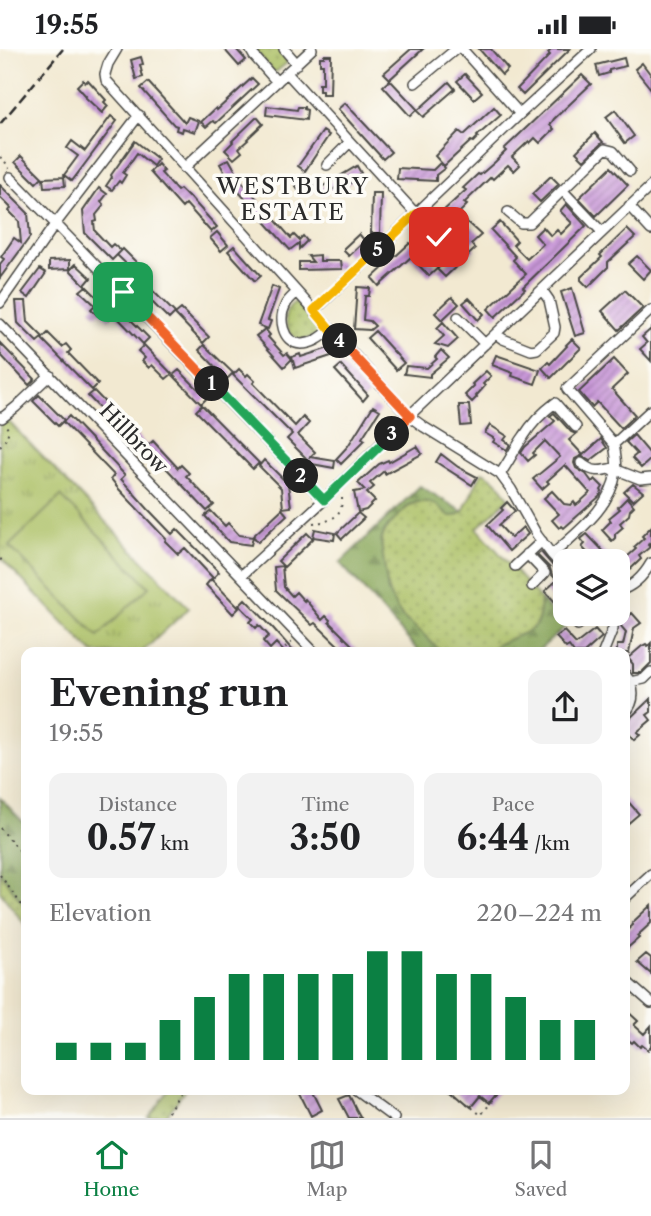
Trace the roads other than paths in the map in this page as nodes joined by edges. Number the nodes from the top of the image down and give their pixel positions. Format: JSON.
{"nodes":[{"id":1,"x":117,"y":49,"type":"edge"},
{"id":2,"x":250,"y":49,"type":"edge"},
{"id":3,"x":284,"y":49,"type":"edge"},
{"id":4,"x":312,"y":49,"type":"edge"},
{"id":5,"x":456,"y":49,"type":"edge"},
{"id":6,"x":462,"y":49,"type":"edge"},
{"id":7,"x":591,"y":49,"type":"edge"},
{"id":8,"x":297,"y":64,"type":"junction"},
{"id":9,"x":287,"y":73,"type":"junction"},
{"id":10,"x":277,"y":82,"type":"junction"},
{"id":11,"x":415,"y":83,"type":"dead end"},
{"id":12,"x":520,"y":114,"type":"junction"},
{"id":13,"x":139,"y":115,"type":"junction"},
{"id":14,"x":350,"y":142,"type":"junction"},
{"id":15,"x":327,"y":165,"type":"dead end"},
{"id":16,"x":184,"y":168,"type":"junction"},
{"id":17,"x":630,"y":171,"type":"dead end"},
{"id":18,"x":10,"y":177,"type":"dead end"},
{"id":19,"x":651,"y":186,"type":"edge"},
{"id":20,"x":563,"y":191,"type":"junction"},
{"id":21,"x":629,"y":206,"type":"junction"},
{"id":22,"x":508,"y":212,"type":"dead end"},
{"id":23,"x":416,"y":214,"type":"junction"},
{"id":24,"x":56,"y":223,"type":"junction"},
{"id":25,"x":651,"y":230,"type":"edge"},
{"id":26,"x":602,"y":232,"type":"junction"},
{"id":27,"x":439,"y":237,"type":"dead end"},
{"id":28,"x":542,"y":290,"type":"junction"},
{"id":29,"x":297,"y":292,"type":"junction"},
{"id":30,"x":0,"y":303,"type":"edge"},
{"id":31,"x":314,"y":310,"type":"junction"},
{"id":32,"x":651,"y":310,"type":"edge"},
{"id":33,"x":458,"y":317,"type":"dead end"},
{"id":34,"x":0,"y":324,"type":"edge"},
{"id":35,"x":330,"y":330,"type":"junction"},
{"id":36,"x":495,"y":334,"type":"junction"},
{"id":37,"x":485,"y":344,"type":"junction"},
{"id":38,"x":50,"y":376,"type":"junction"},
{"id":39,"x":651,"y":410,"type":"edge"},
{"id":40,"x":410,"y":416,"type":"junction"},
{"id":41,"x":1,"y":417,"type":"edge"},
{"id":42,"x":576,"y":427,"type":"dead end"},
{"id":43,"x":614,"y":444,"type":"junction"},
{"id":44,"x":581,"y":463,"type":"dead end"},
{"id":45,"x":617,"y":469,"type":"junction"},
{"id":46,"x":500,"y":474,"type":"junction"},
{"id":47,"x":651,"y":478,"type":"edge"},
{"id":48,"x":324,"y":500,"type":"junction"},
{"id":49,"x":542,"y":541,"type":"junction"},
{"id":50,"x":527,"y":554,"type":"junction"},
{"id":51,"x":552,"y":555,"type":"joint"},
{"id":52,"x":515,"y":566,"type":"dead end"},
{"id":53,"x":649,"y":571,"type":"edge"},
{"id":54,"x":241,"y":576,"type":"junction"},
{"id":55,"x":630,"y":585,"type":"edge"},
{"id":56,"x":532,"y":586,"type":"dead end"},
{"id":57,"x":613,"y":626,"type":"edge"},
{"id":58,"x":309,"y":647,"type":"edge"},
{"id":59,"x":606,"y":647,"type":"edge"},
{"id":60,"x":651,"y":672,"type":"edge"},
{"id":61,"x":630,"y":678,"type":"edge"},
{"id":62,"x":630,"y":688,"type":"edge"},
{"id":63,"x":630,"y":706,"type":"edge"},
{"id":64,"x":651,"y":874,"type":"edge"},
{"id":65,"x":630,"y":893,"type":"edge"},
{"id":66,"x":630,"y":985,"type":"edge"},
{"id":67,"x":651,"y":1003,"type":"edge"},
{"id":68,"x":363,"y":1095,"type":"edge"},
{"id":69,"x":394,"y":1118,"type":"edge"}],
"edges":[{"from":1,"to":13,"type":"street"},
{"from":2,"to":10,"type":"street"},
{"from":3,"to":8,"type":"street"},
{"from":4,"to":8,"type":"street"},
{"from":5,"to":11,"type":"street"},
{"from":6,"to":12,"type":"street"},
{"from":7,"to":12,"type":"street"},
{"from":8,"to":9,"type":"street"},
{"from":9,"to":10,"type":"street"},
{"from":9,"to":14,"type":"street"},
{"from":10,"to":16,"type":"street"},
{"from":12,"to":23,"type":"street"},
{"from":13,"to":16,"type":"street"},
{"from":13,"to":24,"type":"street"},
{"from":14,"to":15,"type":"street"},
{"from":14,"to":23,"type":"street"},
{"from":16,"to":29,"type":"street"},
{"from":17,"to":20,"type":"street"},
{"from":18,"to":24,"type":"street"},
{"from":19,"to":21,"type":"street"},
{"from":20,"to":22,"type":"street"},
{"from":20,"to":26,"type":"street"},
{"from":21,"to":25,"type":"street"},
{"from":21,"to":26,"type":"street"},
{"from":23,"to":27,"type":"street"},
{"from":23,"to":31,"type":"street"},
{"from":24,"to":30,"type":"street"},
{"from":24,"to":48,"type":"street"},
{"from":26,"to":28,"type":"street"},
{"from":28,"to":36,"type":"street"},
{"from":28,"to":36,"type":"street"},
{"from":29,"to":31,"type":"street"},
{"from":29,"to":35,"type":"street"},
{"from":31,"to":35,"type":"street"},
{"from":32,"to":43,"type":"street"},
{"from":33,"to":37,"type":"street"},
{"from":34,"to":38,"type":"street","name":"Hillbrow"},
{"from":35,"to":40,"type":"street"},
{"from":36,"to":37,"type":"street"},
{"from":37,"to":40,"type":"street"},
{"from":38,"to":41,"type":"street"},
{"from":38,"to":54,"type":"street","name":"Hillbrow"},
{"from":39,"to":43,"type":"street"},
{"from":40,"to":46,"type":"street"},
{"from":40,"to":48,"type":"street"},
{"from":42,"to":46,"type":"street"},
{"from":43,"to":45,"type":"street"},
{"from":44,"to":45,"type":"street"},
{"from":45,"to":47,"type":"street"},
{"from":45,"to":51,"type":"street"},
{"from":46,"to":49,"type":"street"},
{"from":48,"to":54,"type":"street"},
{"from":49,"to":50,"type":"street"},
{"from":49,"to":51,"type":"street"},
{"from":50,"to":52,"type":"street"},
{"from":50,"to":56,"type":"street"},
{"from":53,"to":55,"type":"street"},
{"from":54,"to":58,"type":"street","name":"Hillbrow"},
{"from":57,"to":59,"type":"street"},
{"from":60,"to":61,"type":"street"},
{"from":62,"to":63,"type":"street"},
{"from":64,"to":65,"type":"street"},
{"from":66,"to":67,"type":"street"},
{"from":68,"to":69,"type":"street"}]}
